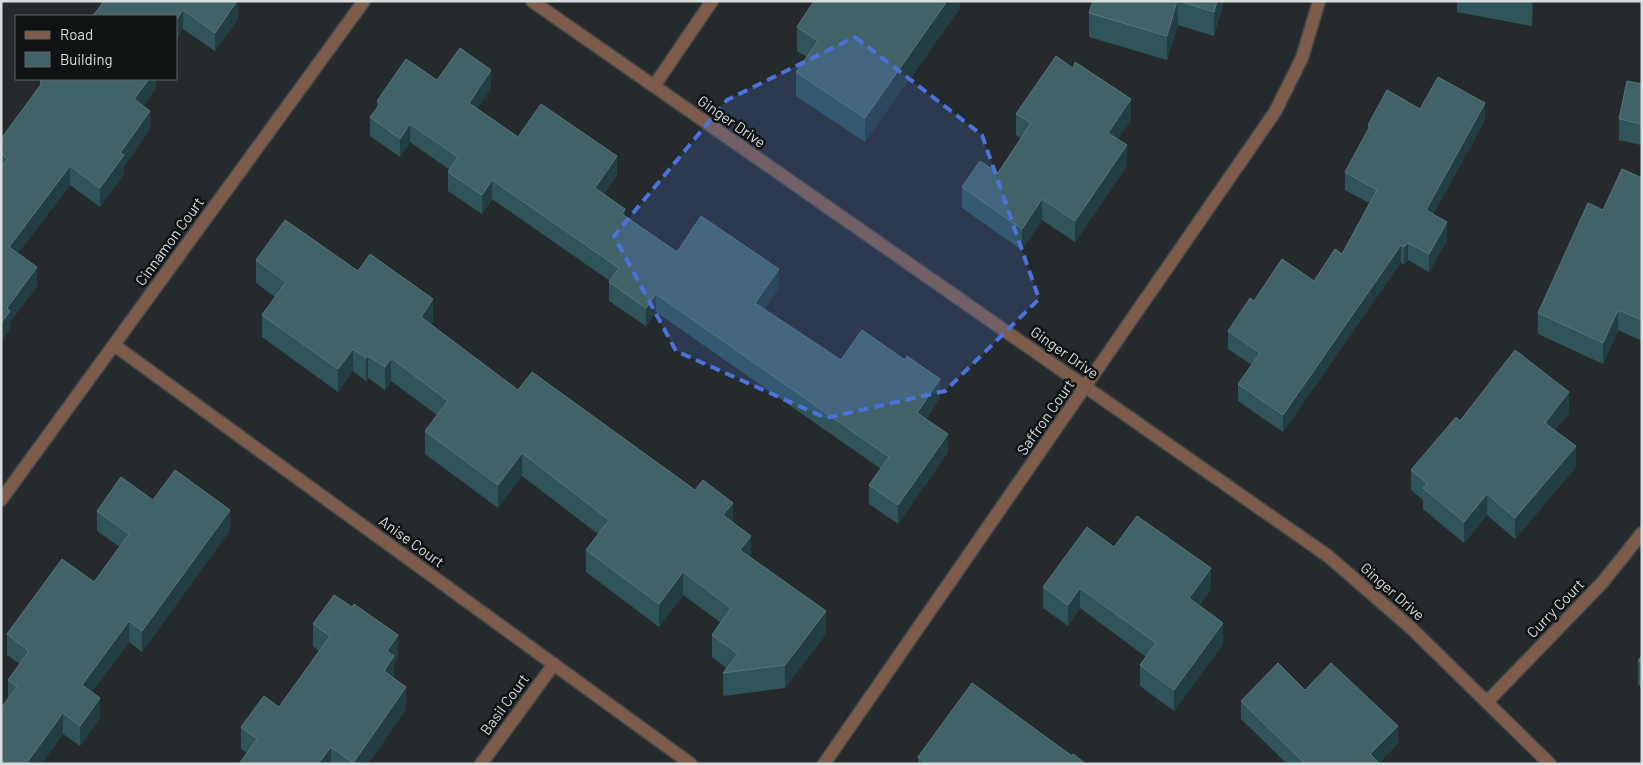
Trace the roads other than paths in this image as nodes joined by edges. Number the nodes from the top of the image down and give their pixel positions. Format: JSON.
{"nodes":[{"id":1,"x":364,"y":1,"type":"edge"},
{"id":2,"x":532,"y":1,"type":"edge"},
{"id":3,"x":712,"y":1,"type":"edge"},
{"id":4,"x":1318,"y":1,"type":"edge"},
{"id":5,"x":654,"y":86,"type":"junction"},
{"id":6,"x":114,"y":344,"type":"junction"},
{"id":7,"x":1086,"y":386,"type":"junction"},
{"id":8,"x":1,"y":500,"type":"edge"},
{"id":9,"x":1642,"y":533,"type":"edge"},
{"id":10,"x":554,"y":664,"type":"junction"},
{"id":11,"x":1487,"y":702,"type":"junction"},
{"id":12,"x":481,"y":764,"type":"edge"},
{"id":13,"x":691,"y":764,"type":"edge"},
{"id":14,"x":824,"y":764,"type":"edge"},
{"id":15,"x":1550,"y":764,"type":"edge"}],
"edges":[{"from":1,"to":6,"type":"street","name":"Cinnamon Court"},
{"from":2,"to":5,"type":"street","name":"Ginger Drive"},
{"from":3,"to":5,"type":"street"},
{"from":4,"to":7,"type":"street","name":"Saffron Court"},
{"from":5,"to":7,"type":"street","name":"Ginger Drive"},
{"from":6,"to":8,"type":"street","name":"Cinnamon Court"},
{"from":6,"to":10,"type":"street","name":"Anise Court"},
{"from":7,"to":11,"type":"street","name":"Ginger Drive"},
{"from":7,"to":14,"type":"street","name":"Saffron Court"},
{"from":9,"to":11,"type":"street","name":"Curry Court"},
{"from":10,"to":12,"type":"street","name":"Basil Court"},
{"from":10,"to":13,"type":"street","name":"Anise Court"},
{"from":11,"to":15,"type":"street","name":"Ginger Drive"}]}
